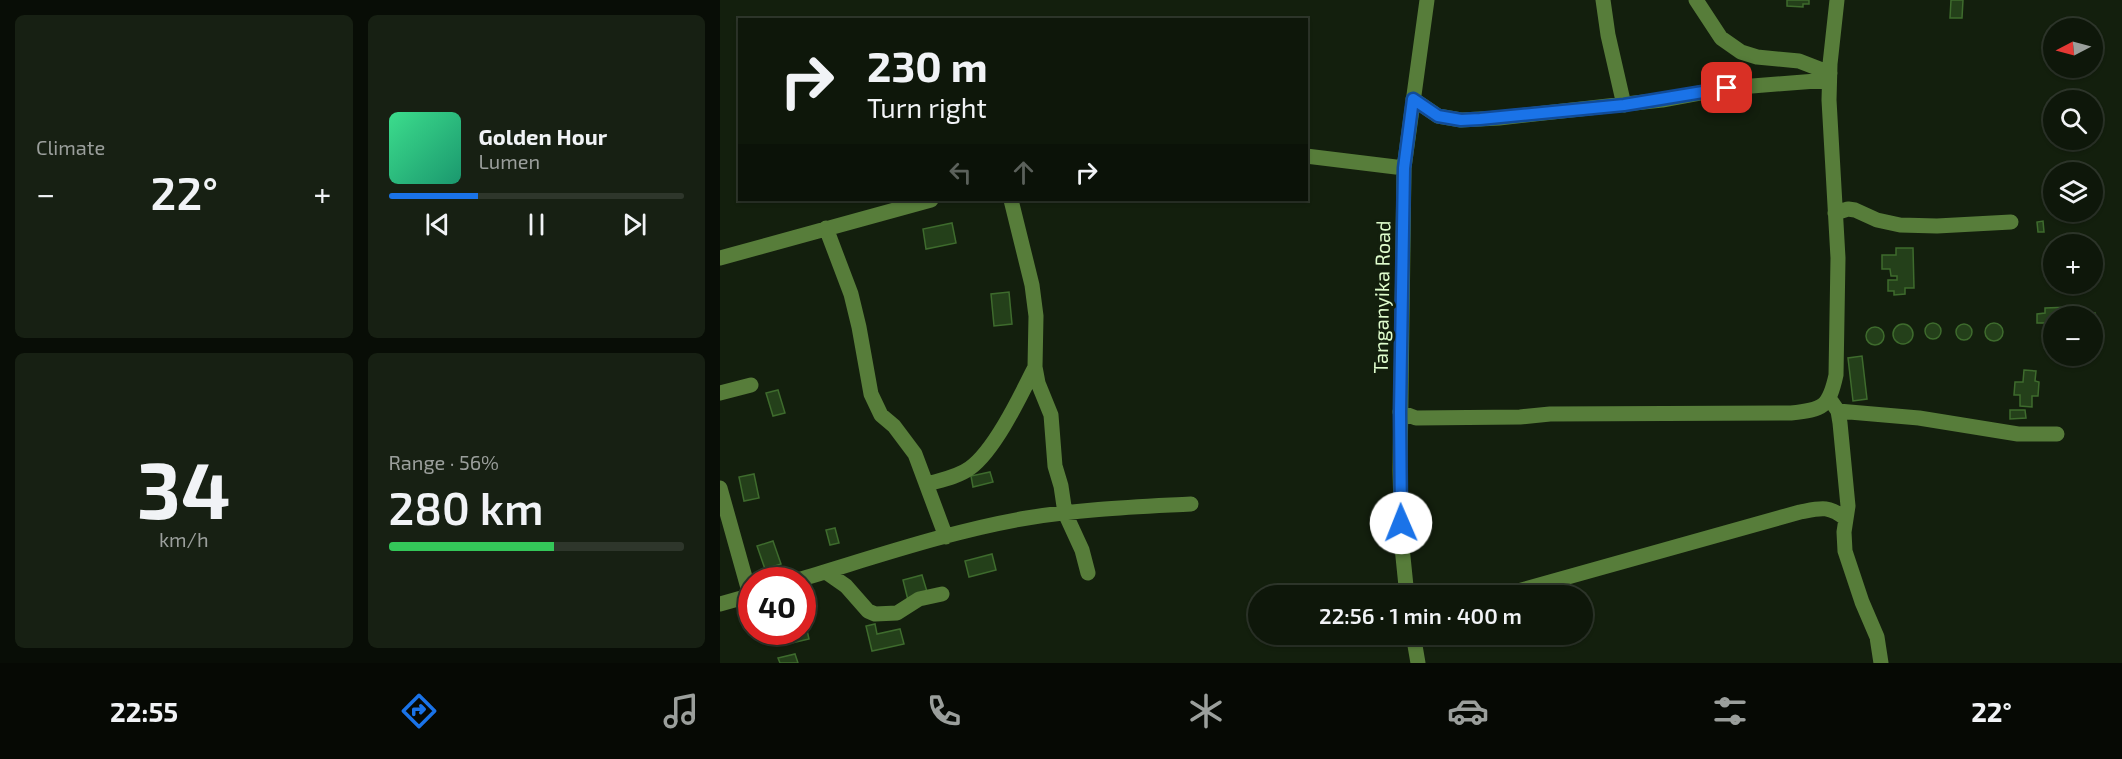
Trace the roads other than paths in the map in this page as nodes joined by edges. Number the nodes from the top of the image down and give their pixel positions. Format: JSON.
{"nodes":[{"id":1,"x":1427,"y":0,"type":"edge"},
{"id":2,"x":1603,"y":0,"type":"edge"},
{"id":3,"x":1696,"y":0,"type":"edge"},
{"id":4,"x":1836,"y":0,"type":"edge"},
{"id":5,"x":1829,"y":77,"type":"junction"},
{"id":6,"x":1413,"y":99,"type":"junction"},
{"id":7,"x":1624,"y":105,"type":"junction"},
{"id":8,"x":1308,"y":156,"type":"edge"},
{"id":9,"x":1404,"y":168,"type":"junction"},
{"id":10,"x":927,"y":201,"type":"edge"},
{"id":11,"x":1011,"y":201,"type":"edge"},
{"id":12,"x":1835,"y":213,"type":"junction"},
{"id":13,"x":2011,"y":222,"type":"dead end"},
{"id":14,"x":826,"y":228,"type":"junction"},
{"id":15,"x":720,"y":258,"type":"edge"},
{"id":16,"x":1035,"y":367,"type":"junction"},
{"id":17,"x":751,"y":385,"type":"dead end"},
{"id":18,"x":720,"y":393,"type":"edge"},
{"id":19,"x":1834,"y":404,"type":"junction"},
{"id":20,"x":1400,"y":412,"type":"junction"},
{"id":21,"x":2057,"y":434,"type":"dead end"},
{"id":22,"x":927,"y":484,"type":"junction"},
{"id":23,"x":720,"y":488,"type":"edge"},
{"id":24,"x":1191,"y":504,"type":"dead end"},
{"id":25,"x":1065,"y":513,"type":"junction"},
{"id":26,"x":1846,"y":519,"type":"junction"},
{"id":27,"x":946,"y":537,"type":"junction"},
{"id":28,"x":743,"y":567,"type":"edge"},
{"id":29,"x":826,"y":572,"type":"junction"},
{"id":30,"x":1088,"y":573,"type":"dead end"},
{"id":31,"x":816,"y":575,"type":"edge"},
{"id":32,"x":1406,"y":585,"type":"edge"},
{"id":33,"x":1539,"y":585,"type":"edge"},
{"id":34,"x":942,"y":594,"type":"dead end"},
{"id":35,"x":738,"y":599,"type":"edge"},
{"id":36,"x":720,"y":604,"type":"edge"},
{"id":37,"x":1413,"y":645,"type":"edge"},
{"id":38,"x":1414,"y":662,"type":"edge"},
{"id":39,"x":1881,"y":663,"type":"edge"}],
"edges":[{"from":1,"to":6,"type":"street","name":"Tanganyika Road"},
{"from":2,"to":7,"type":"street"},
{"from":3,"to":5,"type":"street"},
{"from":4,"to":5,"type":"street"},
{"from":5,"to":7,"type":"street"},
{"from":5,"to":12,"type":"street"},
{"from":6,"to":7,"type":"street"},
{"from":6,"to":9,"type":"street","name":"Tanganyika Road"},
{"from":8,"to":9,"type":"street"},
{"from":9,"to":20,"type":"street","name":"Tanganyika Road"},
{"from":10,"to":14,"type":"street"},
{"from":11,"to":16,"type":"street"},
{"from":12,"to":13,"type":"street"},
{"from":12,"to":19,"type":"street"},
{"from":14,"to":15,"type":"street"},
{"from":14,"to":22,"type":"street"},
{"from":16,"to":22,"type":"street"},
{"from":16,"to":25,"type":"street"},
{"from":17,"to":18,"type":"street"},
{"from":19,"to":20,"type":"street"},
{"from":19,"to":21,"type":"street"},
{"from":19,"to":26,"type":"street"},
{"from":20,"to":32,"type":"street","name":"Tanganyika Road"},
{"from":22,"to":27,"type":"street"},
{"from":23,"to":28,"type":"street"},
{"from":24,"to":25,"type":"street"},
{"from":25,"to":27,"type":"street"},
{"from":25,"to":30,"type":"street"},
{"from":26,"to":33,"type":"street"},
{"from":26,"to":39,"type":"street"},
{"from":27,"to":29,"type":"street"},
{"from":29,"to":31,"type":"street"},
{"from":29,"to":34,"type":"street"},
{"from":35,"to":36,"type":"street"},
{"from":37,"to":38,"type":"street"}]}
